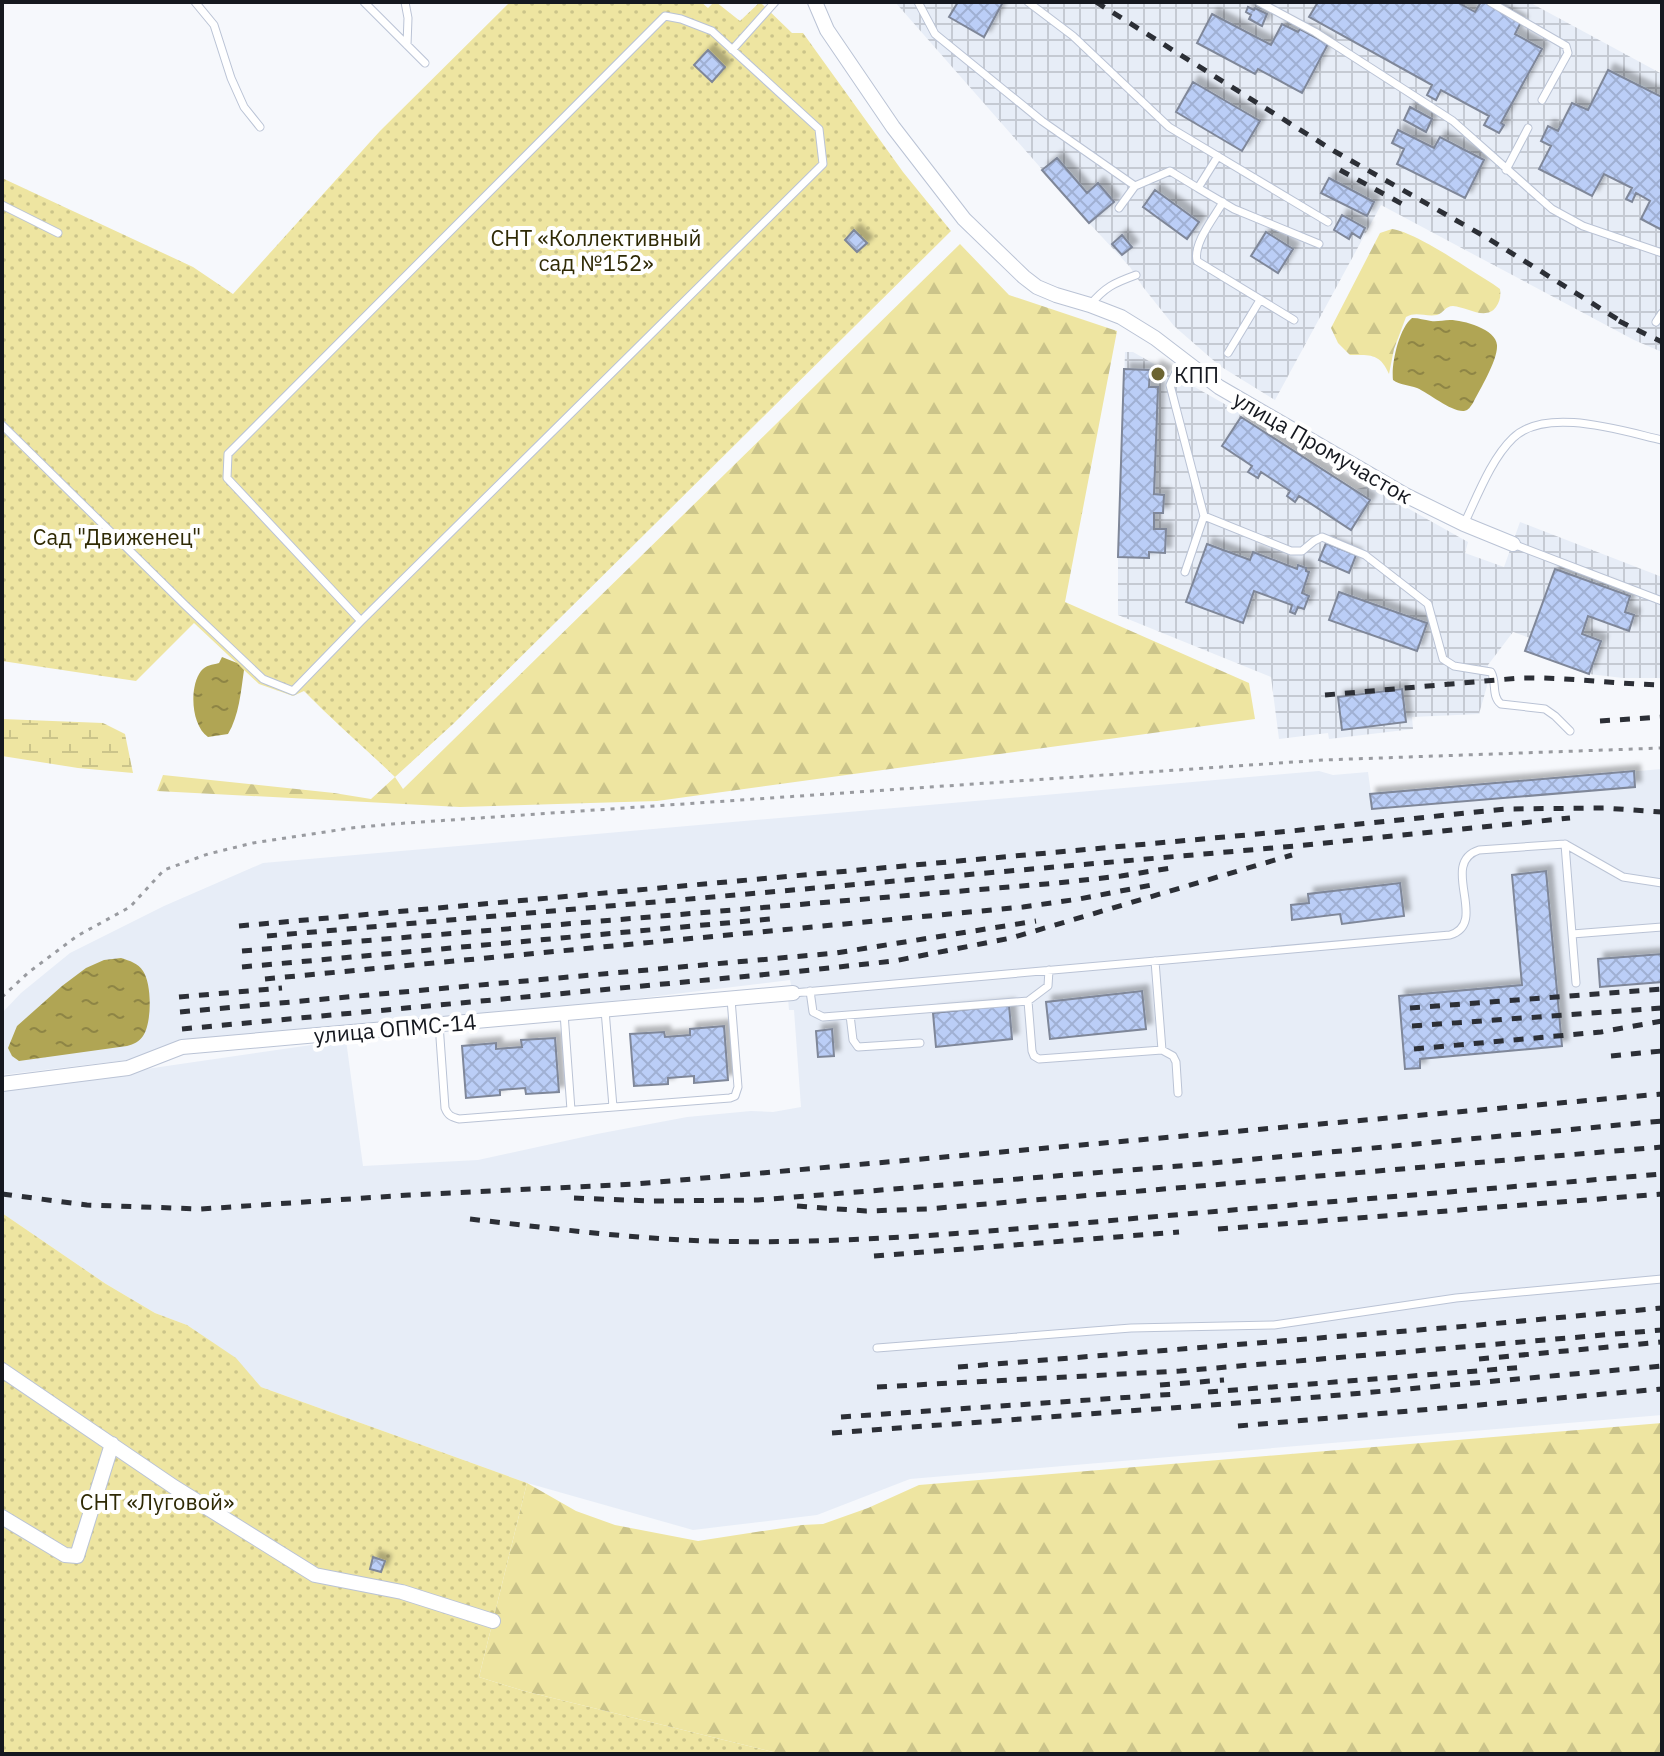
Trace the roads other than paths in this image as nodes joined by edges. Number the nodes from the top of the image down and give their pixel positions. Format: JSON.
{"nodes":[{"id":1,"x":195,"y":2,"type":"edge"},
{"id":2,"x":364,"y":2,"type":"edge"},
{"id":3,"x":405,"y":2,"type":"edge"},
{"id":4,"x":775,"y":2,"type":"edge"},
{"id":5,"x":815,"y":2,"type":"edge"},
{"id":6,"x":918,"y":2,"type":"edge"},
{"id":7,"x":1028,"y":2,"type":"edge"},
{"id":8,"x":1259,"y":2,"type":"edge"},
{"id":9,"x":1490,"y":2,"type":"edge"},
{"id":10,"x":407,"y":45,"type":"junction"},
{"id":11,"x":732,"y":50,"type":"junction"},
{"id":12,"x":425,"y":63,"type":"dead end"},
{"id":13,"x":1542,"y":100,"type":"dead end"},
{"id":14,"x":260,"y":127,"type":"dead end"},
{"id":15,"x":1528,"y":128,"type":"dead end"},
{"id":16,"x":1218,"y":156,"type":"junction"},
{"id":17,"x":1506,"y":170,"type":"junction"},
{"id":18,"x":1135,"y":186,"type":"junction"},
{"id":19,"x":1198,"y":188,"type":"junction"},
{"id":20,"x":1223,"y":202,"type":"junction"},
{"id":21,"x":2,"y":205,"type":"edge"},
{"id":22,"x":1119,"y":208,"type":"dead end"},
{"id":23,"x":1328,"y":222,"type":"dead end"},
{"id":24,"x":58,"y":233,"type":"dead end"},
{"id":25,"x":1319,"y":244,"type":"dead end"},
{"id":26,"x":1662,"y":253,"type":"edge"},
{"id":27,"x":1136,"y":275,"type":"dead end"},
{"id":28,"x":1260,"y":300,"type":"junction"},
{"id":29,"x":1090,"y":305,"type":"junction"},
{"id":30,"x":1662,"y":313,"type":"edge"},
{"id":31,"x":1294,"y":320,"type":"dead end"},
{"id":32,"x":1656,"y":322,"type":"dead end"},
{"id":33,"x":1228,"y":353,"type":"dead end"},
{"id":34,"x":1182,"y":359,"type":"junction"},
{"id":35,"x":2,"y":425,"type":"edge"},
{"id":36,"x":1662,"y":440,"type":"edge"},
{"id":37,"x":1204,"y":516,"type":"junction"},
{"id":38,"x":1464,"y":524,"type":"junction"},
{"id":39,"x":1513,"y":544,"type":"joint"},
{"id":40,"x":1185,"y":572,"type":"dead end"},
{"id":41,"x":1662,"y":601,"type":"edge"},
{"id":42,"x":361,"y":621,"type":"junction"},
{"id":43,"x":1570,"y":731,"type":"dead end"},
{"id":44,"x":1565,"y":844,"type":"junction"},
{"id":45,"x":1662,"y":883,"type":"edge"},
{"id":46,"x":1662,"y":927,"type":"edge"},
{"id":47,"x":1572,"y":934,"type":"junction"},
{"id":48,"x":1155,"y":961,"type":"junction"},
{"id":49,"x":1049,"y":970,"type":"junction"},
{"id":50,"x":1576,"y":983,"type":"dead end"},
{"id":51,"x":810,"y":991,"type":"junction"},
{"id":52,"x":793,"y":993,"type":"joint"},
{"id":53,"x":731,"y":999,"type":"junction"},
{"id":54,"x":1028,"y":1001,"type":"junction"},
{"id":55,"x":605,"y":1010,"type":"junction"},
{"id":56,"x":564,"y":1013,"type":"junction"},
{"id":57,"x":850,"y":1015,"type":"junction"},
{"id":58,"x":439,"y":1024,"type":"junction"},
{"id":59,"x":920,"y":1043,"type":"dead end"},
{"id":60,"x":1162,"y":1050,"type":"junction"},
{"id":61,"x":2,"y":1084,"type":"edge"},
{"id":62,"x":1178,"y":1093,"type":"dead end"},
{"id":63,"x":613,"y":1107,"type":"junction"},
{"id":64,"x":571,"y":1110,"type":"junction"},
{"id":65,"x":1662,"y":1279,"type":"edge"},
{"id":66,"x":877,"y":1348,"type":"dead end"},
{"id":67,"x":2,"y":1370,"type":"edge"},
{"id":68,"x":112,"y":1444,"type":"junction"},
{"id":69,"x":2,"y":1517,"type":"edge"},
{"id":70,"x":493,"y":1621,"type":"dead end"}],
"edges":[{"from":1,"to":14,"type":"lane"},
{"from":2,"to":10,"type":"lane"},
{"from":3,"to":10,"type":"lane"},
{"from":4,"to":11,"type":"lane"},
{"from":5,"to":29,"type":"street","name":"улица Промучасток"},
{"from":6,"to":18,"type":"lane"},
{"from":7,"to":16,"type":"lane"},
{"from":8,"to":17,"type":"lane"},
{"from":9,"to":13,"type":"lane"},
{"from":10,"to":12,"type":"lane"},
{"from":11,"to":42,"type":"lane"},
{"from":11,"to":42,"type":"lane"},
{"from":15,"to":17,"type":"lane"},
{"from":16,"to":19,"type":"lane"},
{"from":16,"to":23,"type":"lane"},
{"from":17,"to":26,"type":"lane"},
{"from":18,"to":19,"type":"lane"},
{"from":18,"to":22,"type":"lane"},
{"from":19,"to":20,"type":"lane"},
{"from":20,"to":25,"type":"lane"},
{"from":20,"to":28,"type":"lane"},
{"from":21,"to":24,"type":"lane"},
{"from":27,"to":29,"type":"lane"},
{"from":28,"to":31,"type":"lane"},
{"from":28,"to":33,"type":"lane"},
{"from":29,"to":34,"type":"street","name":"улица Промучасток"},
{"from":30,"to":32,"type":"lane"},
{"from":34,"to":37,"type":"lane"},
{"from":34,"to":38,"type":"street","name":"улица Промучасток"},
{"from":35,"to":42,"type":"lane"},
{"from":36,"to":38,"type":"lane"},
{"from":37,"to":40,"type":"lane"},
{"from":37,"to":43,"type":"lane"},
{"from":38,"to":39,"type":"street","name":"улица Промучасток"},
{"from":39,"to":41,"type":"lane"},
{"from":44,"to":45,"type":"lane"},
{"from":44,"to":47,"type":"lane"},
{"from":44,"to":48,"type":"lane"},
{"from":46,"to":47,"type":"lane"},
{"from":47,"to":50,"type":"lane"},
{"from":48,"to":49,"type":"lane"},
{"from":48,"to":60,"type":"lane"},
{"from":49,"to":51,"type":"lane"},
{"from":49,"to":54,"type":"lane"},
{"from":51,"to":52,"type":"lane"},
{"from":51,"to":57,"type":"lane"},
{"from":52,"to":53,"type":"street","name":"улица ОПМС-14"},
{"from":53,"to":55,"type":"street","name":"улица ОПМС-14"},
{"from":53,"to":63,"type":"lane"},
{"from":54,"to":57,"type":"lane"},
{"from":54,"to":60,"type":"lane"},
{"from":55,"to":56,"type":"street","name":"улица ОПМС-14"},
{"from":55,"to":63,"type":"lane"},
{"from":56,"to":58,"type":"street","name":"улица ОПМС-14"},
{"from":56,"to":64,"type":"lane"},
{"from":57,"to":59,"type":"lane"},
{"from":58,"to":61,"type":"street","name":"улица ОПМС-14"},
{"from":58,"to":64,"type":"lane"},
{"from":60,"to":62,"type":"lane"},
{"from":63,"to":64,"type":"lane"},
{"from":65,"to":66,"type":"lane"},
{"from":67,"to":68,"type":"street"},
{"from":68,"to":69,"type":"street"},
{"from":68,"to":70,"type":"street"}]}
